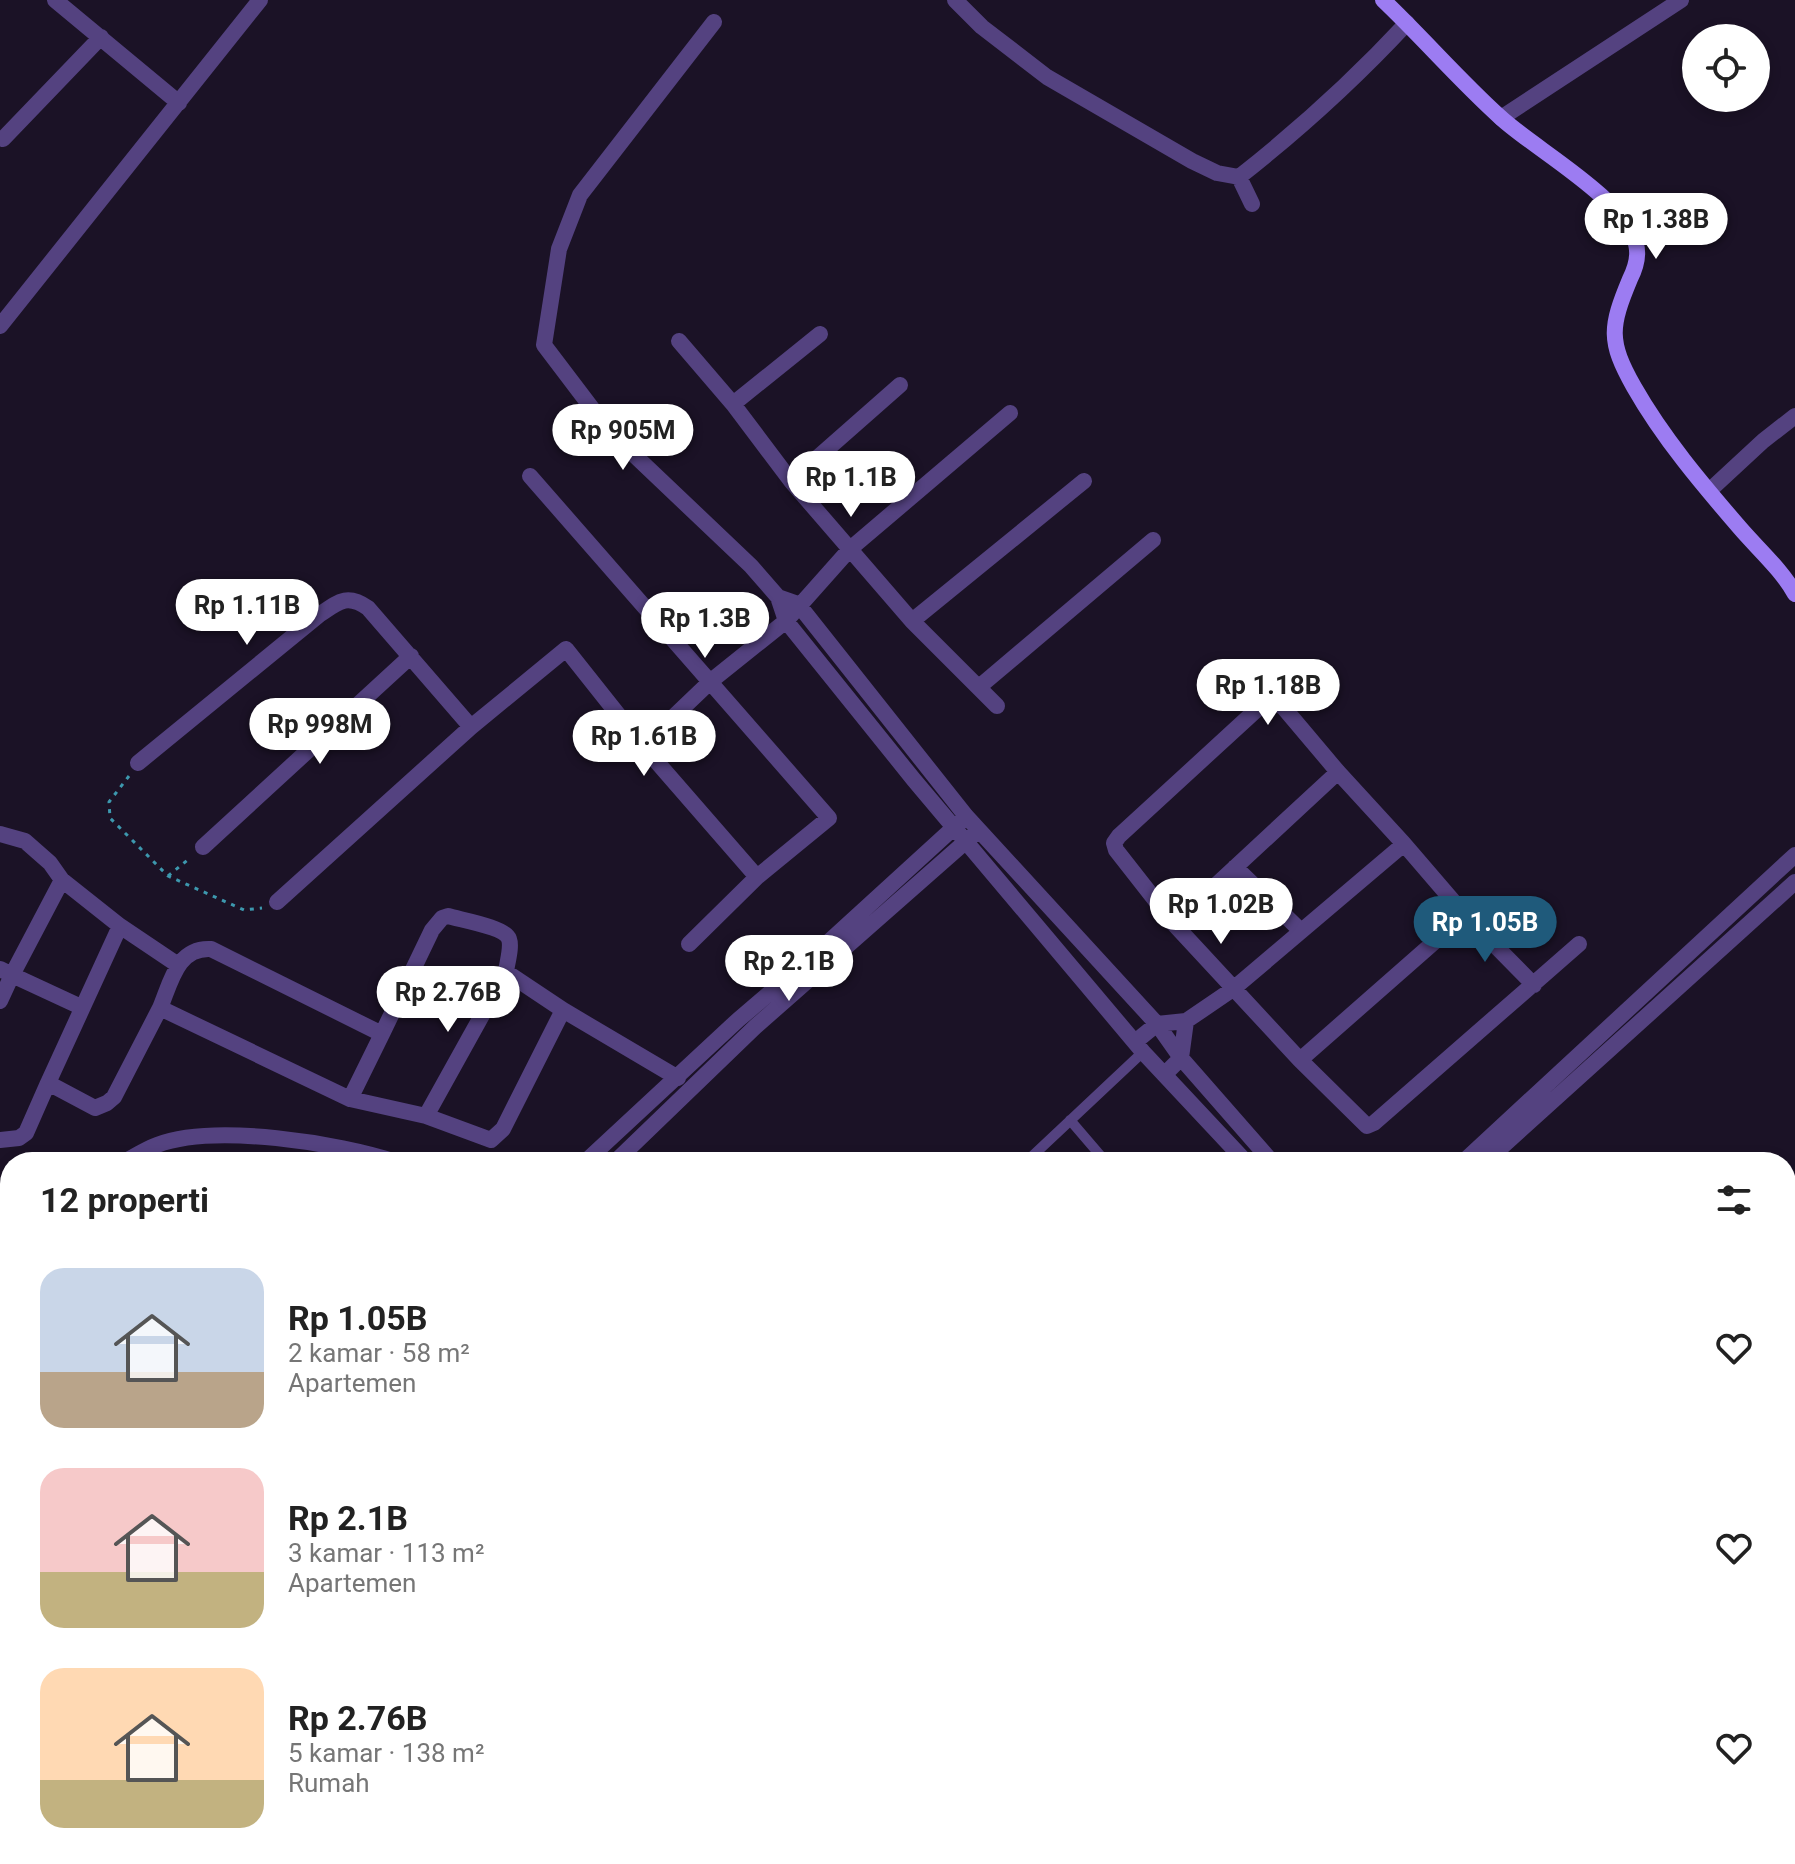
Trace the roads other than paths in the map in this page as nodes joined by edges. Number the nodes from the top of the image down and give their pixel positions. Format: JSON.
{"nodes":[{"id":1,"x":55,"y":0,"type":"edge"},
{"id":2,"x":260,"y":0,"type":"edge"},
{"id":3,"x":955,"y":0,"type":"edge"},
{"id":4,"x":1383,"y":0,"type":"edge"},
{"id":5,"x":1681,"y":0,"type":"edge"},
{"id":6,"x":714,"y":22,"type":"dead end"},
{"id":7,"x":1407,"y":23,"type":"junction"},
{"id":8,"x":101,"y":37,"type":"junction"},
{"id":9,"x":179,"y":103,"type":"junction"},
{"id":10,"x":1501,"y":118,"type":"junction"},
{"id":11,"x":3,"y":139,"type":"dead end"},
{"id":12,"x":1239,"y":177,"type":"junction"},
{"id":13,"x":1252,"y":204,"type":"dead end"},
{"id":14,"x":0,"y":326,"type":"edge"},
{"id":15,"x":820,"y":334,"type":"dead end"},
{"id":16,"x":679,"y":341,"type":"dead end"},
{"id":17,"x":900,"y":385,"type":"dead end"},
{"id":18,"x":733,"y":404,"type":"junction"},
{"id":19,"x":1010,"y":413,"type":"dead end"},
{"id":20,"x":1795,"y":416,"type":"edge"},
{"id":21,"x":530,"y":476,"type":"dead end"},
{"id":22,"x":791,"y":481,"type":"junction"},
{"id":23,"x":1084,"y":481,"type":"dead end"},
{"id":24,"x":1709,"y":491,"type":"junction"},
{"id":25,"x":1153,"y":540,"type":"dead end"},
{"id":26,"x":850,"y":549,"type":"junction"},
{"id":27,"x":1794,"y":589,"type":"edge"},
{"id":28,"x":778,"y":597,"type":"junction"},
{"id":29,"x":798,"y":604,"type":"junction"},
{"id":30,"x":786,"y":621,"type":"junction"},
{"id":31,"x":912,"y":621,"type":"junction"},
{"id":32,"x":411,"y":656,"type":"junction"},
{"id":33,"x":711,"y":681,"type":"junction"},
{"id":34,"x":979,"y":687,"type":"junction"},
{"id":35,"x":997,"y":706,"type":"dead end"},
{"id":36,"x":471,"y":727,"type":"junction"},
{"id":37,"x":643,"y":746,"type":"junction"},
{"id":38,"x":138,"y":763,"type":"road end"},
{"id":39,"x":1338,"y":772,"type":"junction"},
{"id":40,"x":962,"y":828,"type":"junction"},
{"id":41,"x":1,"y":836,"type":"edge"},
{"id":42,"x":1404,"y":844,"type":"junction"},
{"id":43,"x":203,"y":847,"type":"road end"},
{"id":44,"x":1795,"y":855,"type":"edge"},
{"id":45,"x":1235,"y":867,"type":"junction"},
{"id":46,"x":757,"y":877,"type":"junction"},
{"id":47,"x":62,"y":880,"type":"junction"},
{"id":48,"x":1795,"y":882,"type":"edge"},
{"id":49,"x":277,"y":902,"type":"dead end"},
{"id":50,"x":1465,"y":915,"type":"junction"},
{"id":51,"x":1174,"y":924,"type":"junction"},
{"id":52,"x":120,"y":926,"type":"junction"},
{"id":53,"x":1301,"y":931,"type":"junction"},
{"id":54,"x":689,"y":944,"type":"dead end"},
{"id":55,"x":1579,"y":944,"type":"dead end"},
{"id":56,"x":178,"y":965,"type":"junction"},
{"id":57,"x":6,"y":972,"type":"edge"},
{"id":58,"x":506,"y":972,"type":"junction"},
{"id":59,"x":1534,"y":985,"type":"junction"},
{"id":60,"x":1233,"y":989,"type":"junction"},
{"id":61,"x":0,"y":1001,"type":"edge"},
{"id":62,"x":81,"y":1007,"type":"junction"},
{"id":63,"x":160,"y":1008,"type":"junction"},
{"id":64,"x":563,"y":1010,"type":"junction"},
{"id":65,"x":1186,"y":1021,"type":"junction"},
{"id":66,"x":1157,"y":1024,"type":"junction"},
{"id":67,"x":382,"y":1034,"type":"junction"},
{"id":68,"x":1139,"y":1047,"type":"junction"},
{"id":69,"x":1181,"y":1058,"type":"junction"},
{"id":70,"x":1300,"y":1060,"type":"junction"},
{"id":71,"x":1165,"y":1074,"type":"junction"},
{"id":72,"x":678,"y":1078,"type":"junction"},
{"id":73,"x":48,"y":1083,"type":"junction"},
{"id":74,"x":350,"y":1099,"type":"junction"},
{"id":75,"x":426,"y":1116,"type":"junction"},
{"id":76,"x":1070,"y":1120,"type":"junction"},
{"id":77,"x":0,"y":1140,"type":"edge"},
{"id":78,"x":143,"y":1152,"type":"edge"},
{"id":79,"x":359,"y":1152,"type":"edge"},
{"id":80,"x":596,"y":1152,"type":"edge"},
{"id":81,"x":625,"y":1152,"type":"edge"},
{"id":82,"x":1036,"y":1152,"type":"edge"},
{"id":83,"x":1097,"y":1152,"type":"edge"},
{"id":84,"x":1237,"y":1152,"type":"edge"},
{"id":85,"x":1263,"y":1152,"type":"edge"},
{"id":86,"x":1474,"y":1152,"type":"edge"},
{"id":87,"x":1496,"y":1152,"type":"edge"}],
"edges":[{"from":1,"to":8,"type":"street"},
{"from":2,"to":9,"type":"street"},
{"from":3,"to":12,"type":"street"},
{"from":4,"to":7,"type":"main road"},
{"from":5,"to":10,"type":"street"},
{"from":6,"to":28,"type":"street"},
{"from":7,"to":10,"type":"main road"},
{"from":7,"to":12,"type":"street"},
{"from":8,"to":9,"type":"street"},
{"from":8,"to":11,"type":"street"},
{"from":9,"to":14,"type":"street"},
{"from":10,"to":24,"type":"main road"},
{"from":12,"to":13,"type":"street"},
{"from":15,"to":18,"type":"street"},
{"from":16,"to":18,"type":"street"},
{"from":17,"to":22,"type":"street"},
{"from":18,"to":22,"type":"street"},
{"from":19,"to":26,"type":"street"},
{"from":20,"to":24,"type":"street"},
{"from":21,"to":33,"type":"street"},
{"from":22,"to":26,"type":"street"},
{"from":23,"to":31,"type":"street"},
{"from":24,"to":27,"type":"main road"},
{"from":25,"to":34,"type":"street"},
{"from":26,"to":29,"type":"street"},
{"from":26,"to":31,"type":"street"},
{"from":28,"to":29,"type":"street"},
{"from":28,"to":30,"type":"street"},
{"from":29,"to":30,"type":"street"},
{"from":29,"to":40,"type":"street"},
{"from":30,"to":33,"type":"street"},
{"from":30,"to":40,"type":"street"},
{"from":31,"to":34,"type":"street"},
{"from":32,"to":36,"type":"street"},
{"from":32,"to":38,"type":"street"},
{"from":32,"to":43,"type":"street"},
{"from":33,"to":37,"type":"street"},
{"from":33,"to":46,"type":"street"},
{"from":34,"to":35,"type":"street"},
{"from":36,"to":37,"type":"street"},
{"from":36,"to":49,"type":"street"},
{"from":37,"to":46,"type":"street"},
{"from":39,"to":42,"type":"street"},
{"from":39,"to":45,"type":"street"},
{"from":39,"to":51,"type":"street"},
{"from":40,"to":66,"type":"street"},
{"from":40,"to":68,"type":"street"},
{"from":40,"to":72,"type":"street"},
{"from":40,"to":81,"type":"street"},
{"from":41,"to":47,"type":"street"},
{"from":42,"to":50,"type":"street"},
{"from":42,"to":53,"type":"street"},
{"from":44,"to":86,"type":"street"},
{"from":45,"to":51,"type":"street"},
{"from":45,"to":53,"type":"street"},
{"from":46,"to":54,"type":"street"},
{"from":47,"to":52,"type":"street"},
{"from":47,"to":57,"type":"street"},
{"from":48,"to":87,"type":"street"},
{"from":50,"to":59,"type":"street"},
{"from":50,"to":70,"type":"street"},
{"from":51,"to":60,"type":"street"},
{"from":52,"to":56,"type":"street"},
{"from":52,"to":62,"type":"street"},
{"from":53,"to":60,"type":"street"},
{"from":55,"to":59,"type":"street"},
{"from":56,"to":63,"type":"street"},
{"from":56,"to":67,"type":"street"},
{"from":57,"to":61,"type":"street"},
{"from":57,"to":62,"type":"street"},
{"from":58,"to":64,"type":"street"},
{"from":58,"to":67,"type":"street"},
{"from":58,"to":75,"type":"street"},
{"from":59,"to":70,"type":"street"},
{"from":60,"to":65,"type":"street"},
{"from":60,"to":70,"type":"street"},
{"from":62,"to":73,"type":"street"},
{"from":63,"to":73,"type":"street"},
{"from":63,"to":74,"type":"street"},
{"from":64,"to":72,"type":"street"},
{"from":64,"to":75,"type":"street"},
{"from":65,"to":66,"type":"street"},
{"from":65,"to":69,"type":"street"},
{"from":66,"to":68,"type":"street"},
{"from":66,"to":69,"type":"street"},
{"from":67,"to":74,"type":"street"},
{"from":68,"to":71,"type":"street"},
{"from":68,"to":76,"type":"lane"},
{"from":69,"to":71,"type":"street"},
{"from":69,"to":85,"type":"street"},
{"from":71,"to":84,"type":"street"},
{"from":72,"to":80,"type":"street"},
{"from":73,"to":77,"type":"street"},
{"from":74,"to":75,"type":"street"},
{"from":76,"to":82,"type":"lane"},
{"from":76,"to":83,"type":"lane"},
{"from":78,"to":79,"type":"street"}]}
